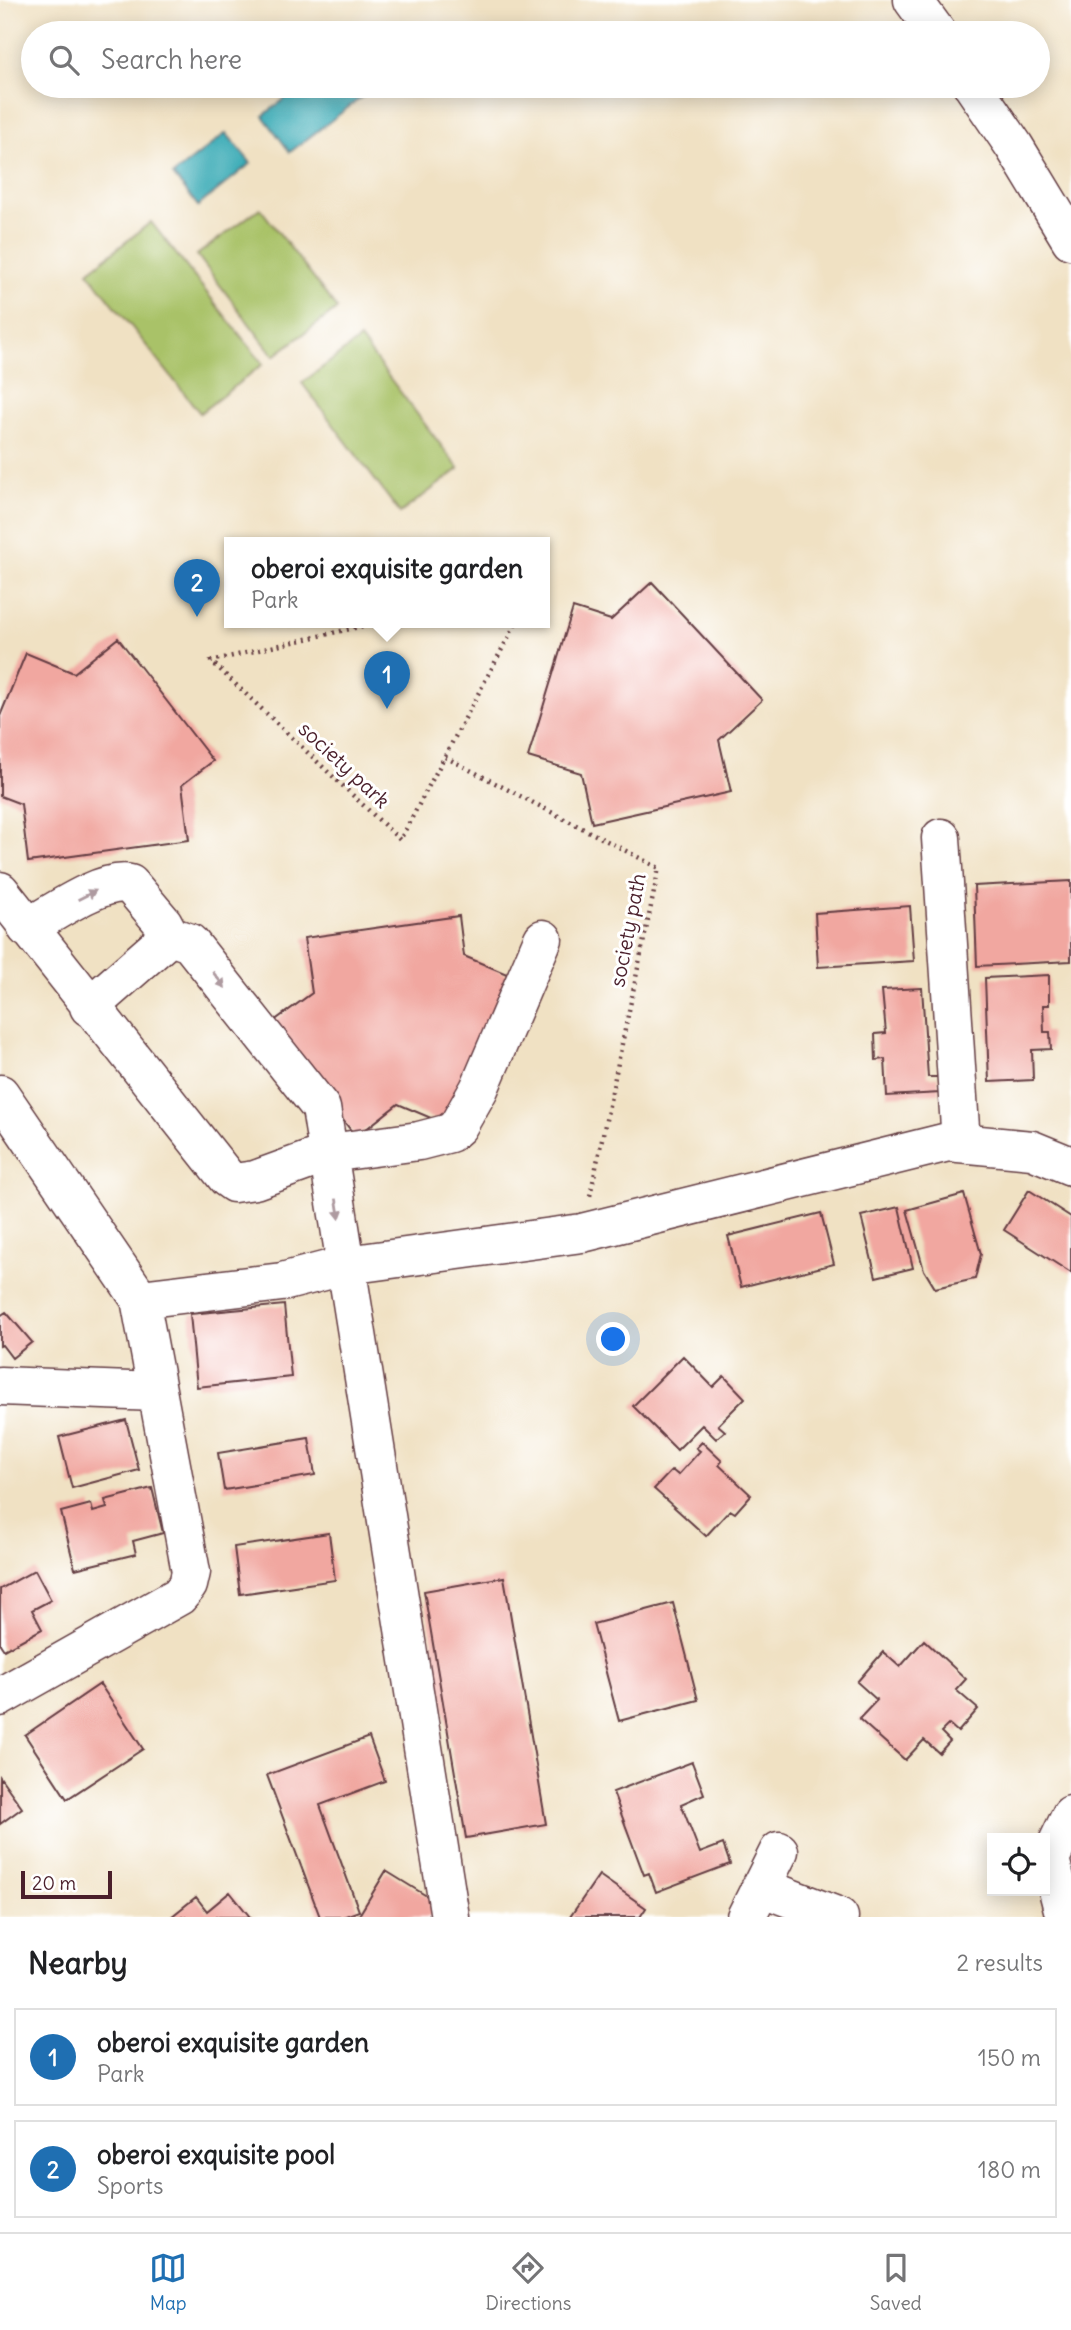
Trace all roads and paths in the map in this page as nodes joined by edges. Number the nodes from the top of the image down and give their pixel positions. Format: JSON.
{"nodes":[{"id":1,"x":913,"y":0,"type":"edge"},
{"id":2,"x":928,"y":21,"type":"edge"},
{"id":3,"x":981,"y":98,"type":"edge"},
{"id":4,"x":1071,"y":240,"type":"edge"},
{"id":5,"x":354,"y":628,"type":"edge"},
{"id":6,"x":513,"y":628,"type":"edge"},
{"id":7,"x":445,"y":757,"type":"junction"},
{"id":8,"x":941,"y":838,"type":"dead end"},
{"id":9,"x":0,"y":891,"type":"edge"},
{"id":10,"x":27,"y":928,"type":"junction"},
{"id":11,"x":170,"y":936,"type":"junction"},
{"id":12,"x":543,"y":939,"type":"dead end"},
{"id":13,"x":89,"y":1007,"type":"junction"},
{"id":14,"x":0,"y":1094,"type":"edge"},
{"id":15,"x":961,"y":1143,"type":"junction"},
{"id":16,"x":329,"y":1153,"type":"junction"},
{"id":17,"x":1071,"y":1166,"type":"edge"},
{"id":18,"x":582,"y":1233,"type":"junction"},
{"id":19,"x":347,"y":1265,"type":"junction"},
{"id":20,"x":140,"y":1299,"type":"junction"},
{"id":21,"x":0,"y":1386,"type":"edge"},
{"id":22,"x":156,"y":1392,"type":"junction"},
{"id":23,"x":0,"y":1697,"type":"edge"},
{"id":24,"x":1071,"y":1815,"type":"edge"},
{"id":25,"x":779,"y":1851,"type":"dead end"},
{"id":26,"x":753,"y":1902,"type":"edge"},
{"id":27,"x":450,"y":1917,"type":"edge"},
{"id":28,"x":839,"y":1917,"type":"edge"},
{"id":29,"x":1065,"y":1917,"type":"edge"}],
"edges":[{"from":1,"to":2,"type":"street"},
{"from":3,"to":4,"type":"street"},
{"from":5,"to":7,"type":"path","name":"society park"},
{"from":6,"to":7,"type":"path","name":"society park"},
{"from":7,"to":18,"type":"path","name":"society path"},
{"from":8,"to":15,"type":"street"},
{"from":9,"to":10,"type":"street"},
{"from":10,"to":11,"type":"street","one_way":true},
{"from":10,"to":13,"type":"street"},
{"from":11,"to":13,"type":"street"},
{"from":11,"to":16,"type":"street","one_way":true},
{"from":12,"to":16,"type":"street"},
{"from":13,"to":16,"type":"street"},
{"from":14,"to":20,"type":"street"},
{"from":15,"to":17,"type":"street"},
{"from":15,"to":18,"type":"street"},
{"from":16,"to":19,"type":"street","one_way":true},
{"from":18,"to":19,"type":"street"},
{"from":19,"to":20,"type":"street"},
{"from":19,"to":27,"type":"street"},
{"from":20,"to":22,"type":"street"},
{"from":21,"to":22,"type":"street"},
{"from":22,"to":23,"type":"street"},
{"from":24,"to":29,"type":"street"},
{"from":25,"to":26,"type":"street"},
{"from":26,"to":28,"type":"street"}]}
